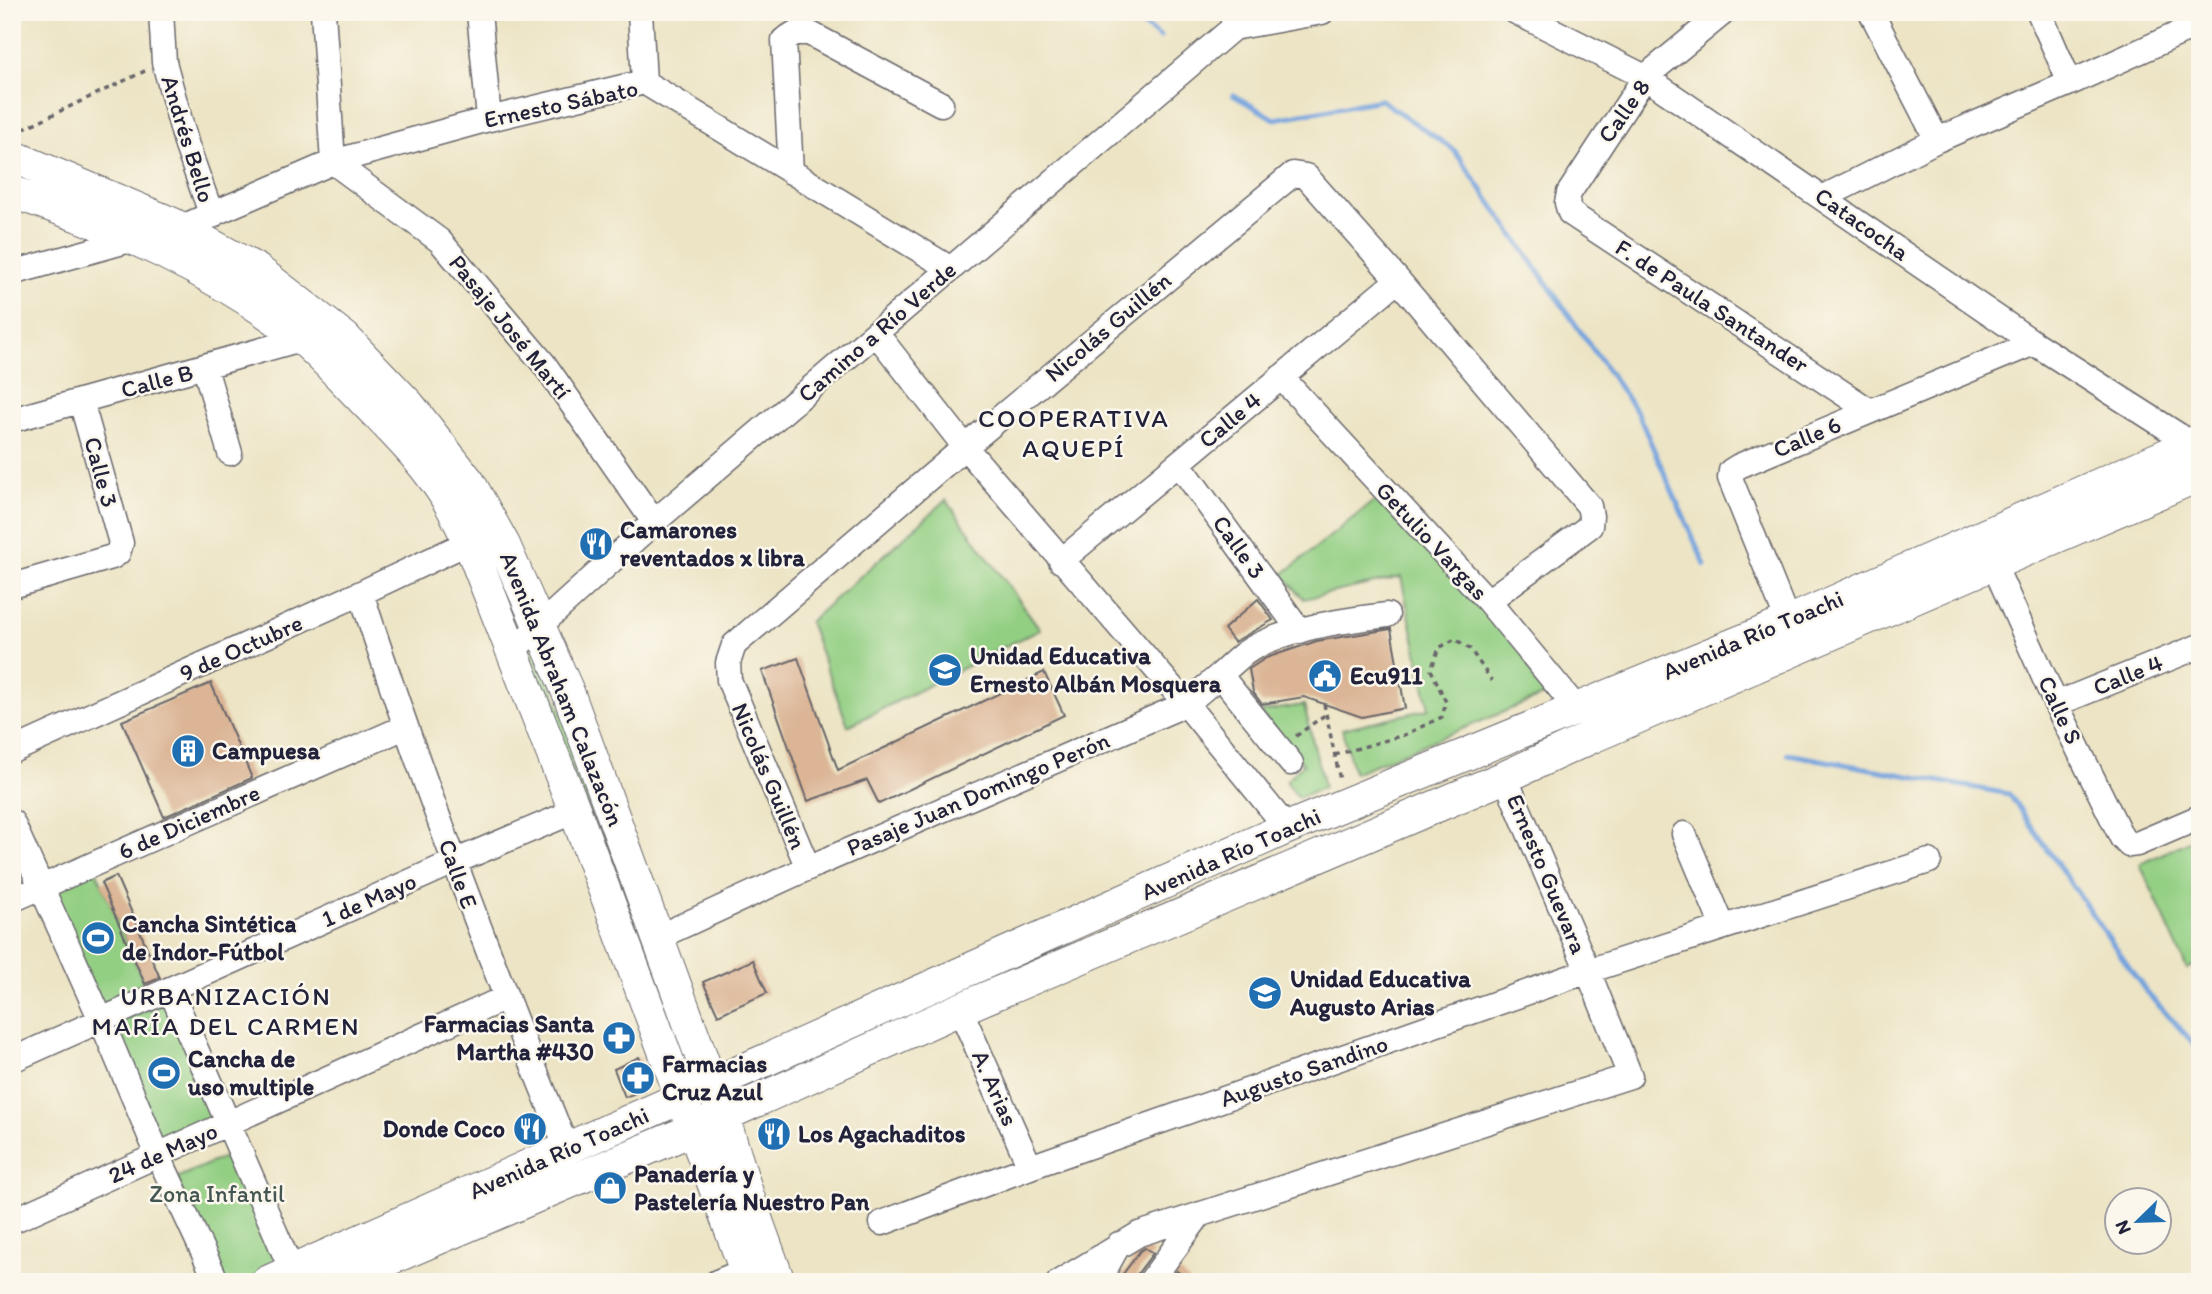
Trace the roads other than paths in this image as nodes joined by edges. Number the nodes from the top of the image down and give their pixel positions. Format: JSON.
{"nodes":[{"id":1,"x":161,"y":12,"type":"edge"},
{"id":2,"x":323,"y":12,"type":"edge"},
{"id":3,"x":479,"y":12,"type":"edge"},
{"id":4,"x":640,"y":12,"type":"edge"},
{"id":5,"x":1322,"y":12,"type":"edge"},
{"id":6,"x":1516,"y":12,"type":"edge"},
{"id":7,"x":1724,"y":12,"type":"edge"},
{"id":8,"x":1871,"y":12,"type":"edge"},
{"id":9,"x":2039,"y":12,"type":"edge"},
{"id":10,"x":1233,"y":20,"type":"edge"},
{"id":11,"x":2191,"y":22,"type":"edge"},
{"id":12,"x":1645,"y":77,"type":"junction"},
{"id":13,"x":644,"y":82,"type":"junction"},
{"id":14,"x":2070,"y":83,"type":"junction"},
{"id":15,"x":942,"y":104,"type":"dead end"},
{"id":16,"x":489,"y":119,"type":"junction"},
{"id":17,"x":1937,"y":140,"type":"junction"},
{"id":18,"x":12,"y":156,"type":"edge"},
{"id":19,"x":333,"y":162,"type":"junction"},
{"id":20,"x":790,"y":172,"type":"junction"},
{"id":21,"x":12,"y":192,"type":"edge"},
{"id":22,"x":1569,"y":193,"type":"joint"},
{"id":23,"x":1824,"y":197,"type":"junction"},
{"id":24,"x":212,"y":216,"type":"junction"},
{"id":25,"x":180,"y":228,"type":"junction"},
{"id":26,"x":134,"y":239,"type":"junction"},
{"id":27,"x":951,"y":269,"type":"junction"},
{"id":28,"x":12,"y":274,"type":"edge"},
{"id":29,"x":1398,"y":280,"type":"junction"},
{"id":30,"x":877,"y":334,"type":"junction"},
{"id":31,"x":301,"y":339,"type":"junction"},
{"id":32,"x":2034,"y":343,"type":"junction"},
{"id":33,"x":205,"y":368,"type":"junction"},
{"id":34,"x":1282,"y":377,"type":"junction"},
{"id":35,"x":81,"y":401,"type":"junction"},
{"id":36,"x":1870,"y":411,"type":"junction"},
{"id":37,"x":12,"y":420,"type":"edge"},
{"id":38,"x":2197,"y":444,"type":"edge"},
{"id":39,"x":965,"y":447,"type":"junction"},
{"id":40,"x":230,"y":453,"type":"dead end"},
{"id":41,"x":1179,"y":464,"type":"junction"},
{"id":42,"x":2200,"y":475,"type":"edge"},
{"id":43,"x":654,"y":522,"type":"junction"},
{"id":44,"x":470,"y":542,"type":"junction"},
{"id":45,"x":1061,"y":561,"type":"junction"},
{"id":46,"x":1994,"y":565,"type":"junction"},
{"id":47,"x":12,"y":586,"type":"edge"},
{"id":48,"x":361,"y":593,"type":"junction"},
{"id":49,"x":1488,"y":601,"type":"junction"},
{"id":50,"x":1387,"y":615,"type":"dead end"},
{"id":51,"x":1788,"y":622,"type":"junction"},
{"id":52,"x":540,"y":625,"type":"junction"},
{"id":53,"x":1300,"y":631,"type":"junction"},
{"id":54,"x":2200,"y":646,"type":"edge"},
{"id":55,"x":512,"y":652,"type":"junction"},
{"id":56,"x":1220,"y":675,"type":"junction"},
{"id":57,"x":1186,"y":704,"type":"junction"},
{"id":58,"x":2056,"y":704,"type":"junction"},
{"id":59,"x":1577,"y":709,"type":"junction"},
{"id":60,"x":405,"y":727,"type":"junction"},
{"id":61,"x":12,"y":751,"type":"edge"},
{"id":62,"x":1291,"y":763,"type":"dead end"},
{"id":63,"x":1505,"y":778,"type":"junction"},
{"id":64,"x":575,"y":811,"type":"junction"},
{"id":65,"x":2200,"y":817,"type":"edge"},
{"id":66,"x":12,"y":822,"type":"edge"},
{"id":67,"x":1287,"y":828,"type":"junction"},
{"id":68,"x":1684,"y":834,"type":"dead end"},
{"id":69,"x":1929,"y":861,"type":"dead end"},
{"id":70,"x":454,"y":862,"type":"junction"},
{"id":71,"x":807,"y":869,"type":"junction"},
{"id":72,"x":41,"y":887,"type":"junction"},
{"id":73,"x":12,"y":900,"type":"edge"},
{"id":74,"x":1723,"y":928,"type":"junction"},
{"id":75,"x":656,"y":938,"type":"junction"},
{"id":76,"x":1588,"y":971,"type":"junction"},
{"id":77,"x":170,"y":989,"type":"junction"},
{"id":78,"x":505,"y":998,"type":"junction"},
{"id":79,"x":960,"y":1009,"type":"junction"},
{"id":80,"x":101,"y":1020,"type":"junction"},
{"id":81,"x":12,"y":1060,"type":"edge"},
{"id":82,"x":711,"y":1085,"type":"junction"},
{"id":83,"x":682,"y":1098,"type":"junction"},
{"id":84,"x":723,"y":1116,"type":"junction"},
{"id":85,"x":228,"y":1123,"type":"junction"},
{"id":86,"x":694,"y":1129,"type":"junction"},
{"id":87,"x":568,"y":1149,"type":"junction"},
{"id":88,"x":158,"y":1155,"type":"junction"},
{"id":89,"x":1030,"y":1167,"type":"junction"},
{"id":90,"x":1200,"y":1214,"type":"junction"},
{"id":91,"x":12,"y":1221,"type":"edge"},
{"id":92,"x":881,"y":1223,"type":"dead end"},
{"id":93,"x":1120,"y":1244,"type":"junction"},
{"id":94,"x":280,"y":1276,"type":"edge"},
{"id":95,"x":748,"y":1276,"type":"edge"},
{"id":96,"x":217,"y":1282,"type":"edge"},
{"id":97,"x":336,"y":1282,"type":"edge"},
{"id":98,"x":717,"y":1282,"type":"edge"},
{"id":99,"x":779,"y":1282,"type":"edge"},
{"id":100,"x":1059,"y":1282,"type":"edge"},
{"id":101,"x":1098,"y":1282,"type":"edge"},
{"id":102,"x":1150,"y":1282,"type":"edge"}],
"edges":[{"from":1,"to":24,"type":"street","name":"Andrés Bello"},
{"from":2,"to":19,"type":"street"},
{"from":3,"to":16,"type":"street"},
{"from":4,"to":13,"type":"street"},
{"from":5,"to":10,"type":"street"},
{"from":6,"to":12,"type":"street","name":"Catacocha"},
{"from":7,"to":12,"type":"street","name":"Calle 8"},
{"from":8,"to":17,"type":"street"},
{"from":9,"to":14,"type":"street"},
{"from":10,"to":27,"type":"street","name":"Camino a Río Verde"},
{"from":11,"to":14,"type":"street"},
{"from":12,"to":22,"type":"street","name":"Calle 8"},
{"from":12,"to":23,"type":"street","name":"Catacocha"},
{"from":13,"to":16,"type":"street","name":"Ernesto Sábato"},
{"from":13,"to":20,"type":"street","name":"Ernesto Sábato"},
{"from":14,"to":17,"type":"street"},
{"from":15,"to":20,"type":"street"},
{"from":16,"to":19,"type":"street","name":"Ernesto Sábato"},
{"from":17,"to":23,"type":"street"},
{"from":18,"to":25,"type":"main road","name":"Avenida Abraham Calazacón"},
{"from":19,"to":24,"type":"street","name":"Ernesto Sábato"},
{"from":19,"to":43,"type":"street","name":"Pasaje José Martí"},
{"from":20,"to":27,"type":"street","name":"Ernesto Sábato"},
{"from":21,"to":26,"type":"main road","name":"Avenida Abraham Calazacón"},
{"from":22,"to":36,"type":"street","name":"F. de Paula Santander"},
{"from":23,"to":32,"type":"street","name":"Catacocha"},
{"from":24,"to":25,"type":"street","name":"Ernesto Sábato"},
{"from":25,"to":52,"type":"main road","name":"Avenida Abraham Calazacón"},
{"from":26,"to":28,"type":"street"},
{"from":26,"to":31,"type":"main road","name":"Avenida Abraham Calazacón"},
{"from":27,"to":30,"type":"street","name":"Camino a Río Verde"},
{"from":29,"to":34,"type":"street","name":"Calle 4"},
{"from":29,"to":39,"type":"street","name":"Nicolás Guillén"},
{"from":29,"to":49,"type":"street","name":"Nicolás Guillén"},
{"from":30,"to":39,"type":"street"},
{"from":30,"to":43,"type":"street","name":"Camino a Río Verde"},
{"from":31,"to":33,"type":"street","name":"Calle B"},
{"from":31,"to":44,"type":"main road","name":"Avenida Abraham Calazacón"},
{"from":32,"to":36,"type":"street","name":"Calle 6"},
{"from":32,"to":38,"type":"street","name":"Catacocha"},
{"from":33,"to":35,"type":"street","name":"Calle B"},
{"from":33,"to":40,"type":"street"},
{"from":34,"to":41,"type":"street","name":"Calle 4"},
{"from":34,"to":49,"type":"street","name":"Getulio Vargas"},
{"from":35,"to":37,"type":"street","name":"Calle B"},
{"from":35,"to":47,"type":"street","name":"Calle 3"},
{"from":36,"to":51,"type":"street","name":"Calle 6"},
{"from":38,"to":51,"type":"main road","name":"Avenida Río Toachi"},
{"from":39,"to":45,"type":"street"},
{"from":39,"to":71,"type":"street","name":"Nicolás Guillén"},
{"from":41,"to":45,"type":"street","name":"Calle 4"},
{"from":41,"to":53,"type":"street","name":"Calle 3"},
{"from":42,"to":46,"type":"main road","name":"Avenida Río Toachi"},
{"from":43,"to":52,"type":"street","name":"Camino a Río Verde"},
{"from":44,"to":48,"type":"street","name":"9 de Octubre"},
{"from":44,"to":55,"type":"main road","name":"Avenida Abraham Calazacón"},
{"from":45,"to":57,"type":"street"},
{"from":46,"to":58,"type":"street","name":"Calle S"},
{"from":46,"to":63,"type":"main road","name":"Avenida Río Toachi"},
{"from":48,"to":60,"type":"street","name":"Calle E"},
{"from":48,"to":61,"type":"street","name":"9 de Octubre"},
{"from":49,"to":59,"type":"street","name":"Getulio Vargas"},
{"from":50,"to":53,"type":"street","name":"Pasaje Juan Domingo Perón"},
{"from":51,"to":59,"type":"main road","name":"Avenida Río Toachi"},
{"from":52,"to":55,"type":"street","name":"Camino a Río Verde"},
{"from":52,"to":75,"type":"main road","name":"Avenida Abraham Calazacón"},
{"from":53,"to":56,"type":"street","name":"Pasaje Juan Domingo Perón"},
{"from":54,"to":58,"type":"street","name":"Calle 4"},
{"from":55,"to":64,"type":"main road","name":"Avenida Abraham Calazacón"},
{"from":56,"to":57,"type":"street","name":"Pasaje Juan Domingo Perón"},
{"from":56,"to":62,"type":"street"},
{"from":57,"to":67,"type":"street"},
{"from":57,"to":71,"type":"street","name":"Pasaje Juan Domingo Perón"},
{"from":58,"to":65,"type":"street","name":"Calle S"},
{"from":59,"to":67,"type":"main road","name":"Avenida Río Toachi"},
{"from":60,"to":70,"type":"street","name":"Calle E"},
{"from":60,"to":72,"type":"street","name":"6 de Diciembre"},
{"from":63,"to":76,"type":"street","name":"Ernesto Guevara"},
{"from":63,"to":79,"type":"main road","name":"Avenida Río Toachi"},
{"from":64,"to":70,"type":"street","name":"1 de Mayo"},
{"from":64,"to":83,"type":"main road","name":"Avenida Abraham Calazacón"},
{"from":66,"to":72,"type":"street"},
{"from":67,"to":82,"type":"main road","name":"Avenida Río Toachi"},
{"from":68,"to":74,"type":"street"},
{"from":69,"to":74,"type":"street","name":"Augusto Sandino"},
{"from":70,"to":77,"type":"street","name":"1 de Mayo"},
{"from":70,"to":78,"type":"street","name":"Calle E"},
{"from":71,"to":75,"type":"street","name":"Pasaje Juan Domingo Perón"},
{"from":72,"to":73,"type":"street","name":"6 de Diciembre"},
{"from":72,"to":80,"type":"street"},
{"from":74,"to":76,"type":"street","name":"Augusto Sandino"},
{"from":75,"to":82,"type":"main road","name":"Avenida Abraham Calazacón"},
{"from":76,"to":89,"type":"street","name":"Augusto Sandino"},
{"from":76,"to":90,"type":"street","name":"Ernesto Guevara"},
{"from":77,"to":80,"type":"street","name":"1 de Mayo"},
{"from":77,"to":85,"type":"street"},
{"from":78,"to":85,"type":"street","name":"24 de Mayo"},
{"from":78,"to":87,"type":"street","name":"Calle E"},
{"from":79,"to":84,"type":"main road","name":"Avenida Río Toachi"},
{"from":79,"to":89,"type":"street","name":"A. Arias"},
{"from":80,"to":81,"type":"street","name":"1 de Mayo"},
{"from":80,"to":88,"type":"street"},
{"from":82,"to":83,"type":"main road","name":"Avenida Río Toachi"},
{"from":82,"to":84,"type":"main road","name":"Avenida Abraham Calazacón"},
{"from":83,"to":86,"type":"main road","name":"Avenida Abraham Calazacón"},
{"from":83,"to":87,"type":"main road","name":"Avenida Río Toachi"},
{"from":84,"to":86,"type":"main road","name":"Avenida Río Toachi"},
{"from":84,"to":99,"type":"main road","name":"Avenida Abraham Calazacón"},
{"from":85,"to":88,"type":"street","name":"24 de Mayo"},
{"from":85,"to":94,"type":"street"},
{"from":86,"to":95,"type":"main road","name":"Avenida Abraham Calazacón"},
{"from":86,"to":97,"type":"main road","name":"Avenida Río Toachi"},
{"from":87,"to":94,"type":"main road","name":"Avenida Río Toachi"},
{"from":88,"to":91,"type":"street","name":"24 de Mayo"},
{"from":88,"to":96,"type":"street"},
{"from":89,"to":92,"type":"street","name":"Augusto Sandino"},
{"from":90,"to":93,"type":"street"},
{"from":90,"to":102,"type":"street"},
{"from":93,"to":100,"type":"street"},
{"from":93,"to":101,"type":"street"},
{"from":95,"to":98,"type":"street"}]}
